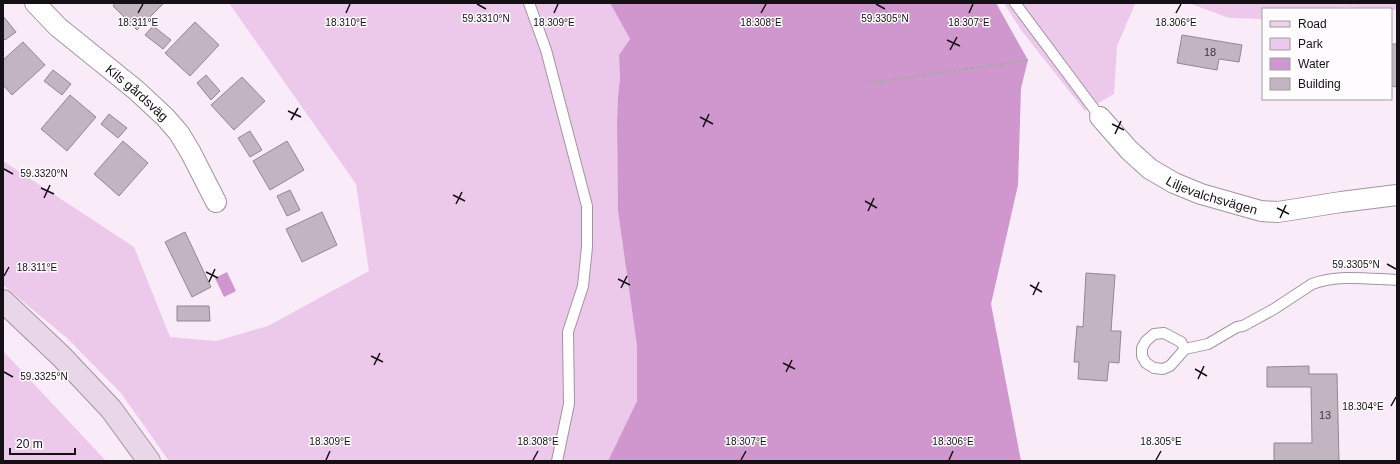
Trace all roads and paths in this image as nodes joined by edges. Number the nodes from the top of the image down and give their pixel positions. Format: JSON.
{"nodes":[{"id":1,"x":35,"y":3,"type":"edge"},
{"id":2,"x":529,"y":3,"type":"edge"},
{"id":3,"x":1015,"y":3,"type":"edge"},
{"id":4,"x":1028,"y":60,"type":"dead end"},
{"id":5,"x":869,"y":83,"type":"dead end"},
{"id":6,"x":1100,"y":117,"type":"joint"},
{"id":7,"x":1397,"y":195,"type":"edge"},
{"id":8,"x":216,"y":202,"type":"dead end"},
{"id":9,"x":1397,"y":280,"type":"edge"},
{"id":10,"x":3,"y":301,"type":"edge"},
{"id":11,"x":1185,"y":349,"type":"dead end"},
{"id":12,"x":149,"y":461,"type":"edge"},
{"id":13,"x":557,"y":461,"type":"edge"}],
"edges":[{"from":1,"to":8,"type":"street","name":"Kils gårdsväg"},
{"from":2,"to":13,"type":"lane"},
{"from":3,"to":6,"type":"lane"},
{"from":4,"to":5,"type":"path"},
{"from":6,"to":7,"type":"street","name":"Liljevalchsvägen"},
{"from":9,"to":11,"type":"lane"},
{"from":10,"to":12,"type":"main road"}]}
